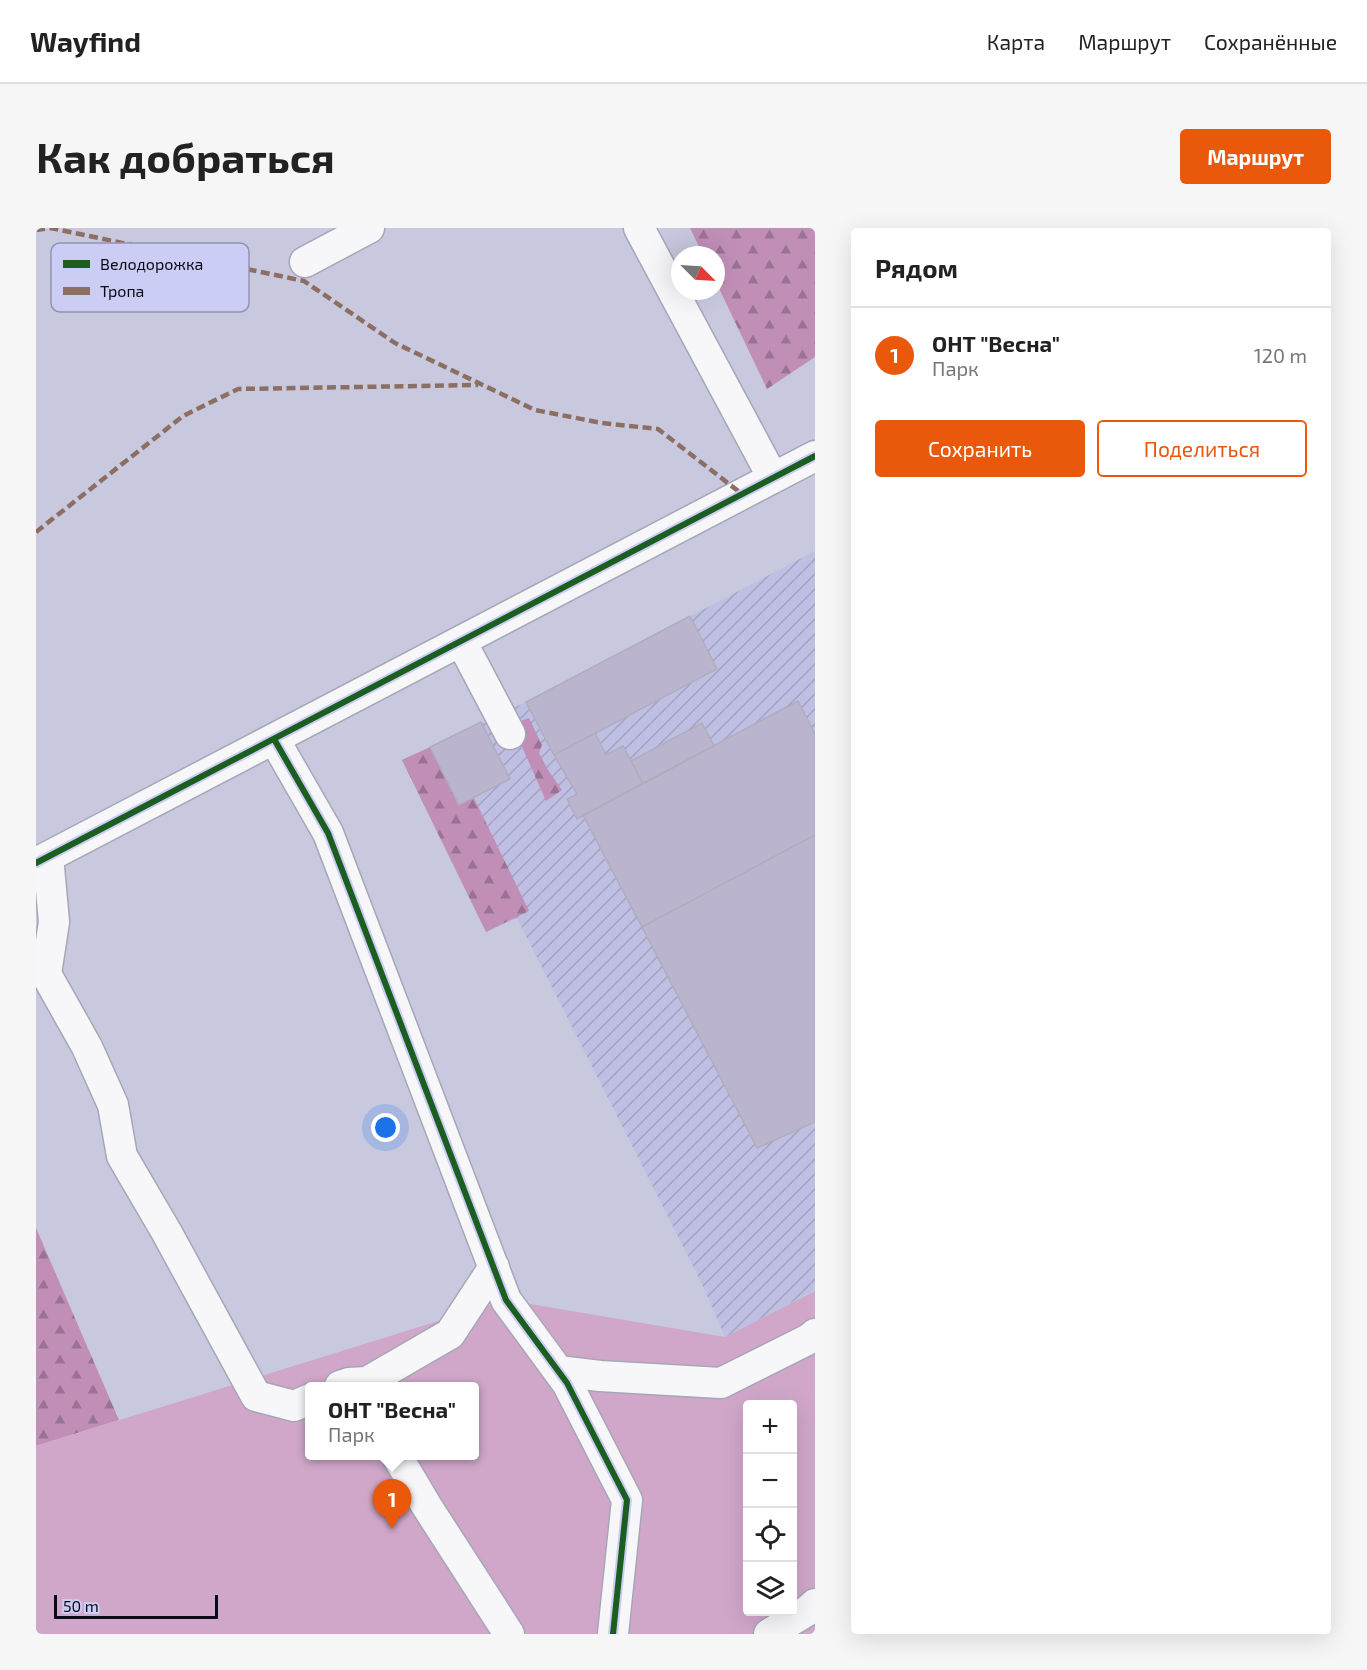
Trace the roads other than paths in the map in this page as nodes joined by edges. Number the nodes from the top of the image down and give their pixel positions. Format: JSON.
{"nodes":[{"id":1,"x":369,"y":228,"type":"edge"},
{"id":2,"x":639,"y":228,"type":"edge"},
{"id":3,"x":304,"y":262,"type":"dead end"},
{"id":4,"x":815,"y":456,"type":"edge"},
{"id":5,"x":773,"y":478,"type":"junction"},
{"id":6,"x":461,"y":641,"type":"junction"},
{"id":7,"x":510,"y":734,"type":"dead end"},
{"id":8,"x":273,"y":739,"type":"junction"},
{"id":9,"x":42,"y":860,"type":"edge"},
{"id":10,"x":494,"y":1267,"type":"junction"},
{"id":11,"x":815,"y":1334,"type":"edge"},
{"id":12,"x":558,"y":1371,"type":"junction"},
{"id":13,"x":363,"y":1382,"type":"edge"},
{"id":14,"x":305,"y":1401,"type":"edge"},
{"id":15,"x":399,"y":1460,"type":"edge"},
{"id":16,"x":815,"y":1604,"type":"edge"},
{"id":17,"x":509,"y":1634,"type":"edge"},
{"id":18,"x":613,"y":1634,"type":"edge"},
{"id":19,"x":769,"y":1634,"type":"edge"}],
"edges":[{"from":1,"to":3,"type":"street"},
{"from":2,"to":5,"type":"street"},
{"from":4,"to":5,"type":"street"},
{"from":5,"to":6,"type":"street"},
{"from":6,"to":7,"type":"street"},
{"from":6,"to":8,"type":"street"},
{"from":8,"to":9,"type":"street"},
{"from":8,"to":10,"type":"street"},
{"from":9,"to":14,"type":"street"},
{"from":10,"to":12,"type":"street"},
{"from":10,"to":13,"type":"street"},
{"from":11,"to":12,"type":"street"},
{"from":12,"to":18,"type":"street"},
{"from":15,"to":17,"type":"street"},
{"from":16,"to":19,"type":"street"}]}
